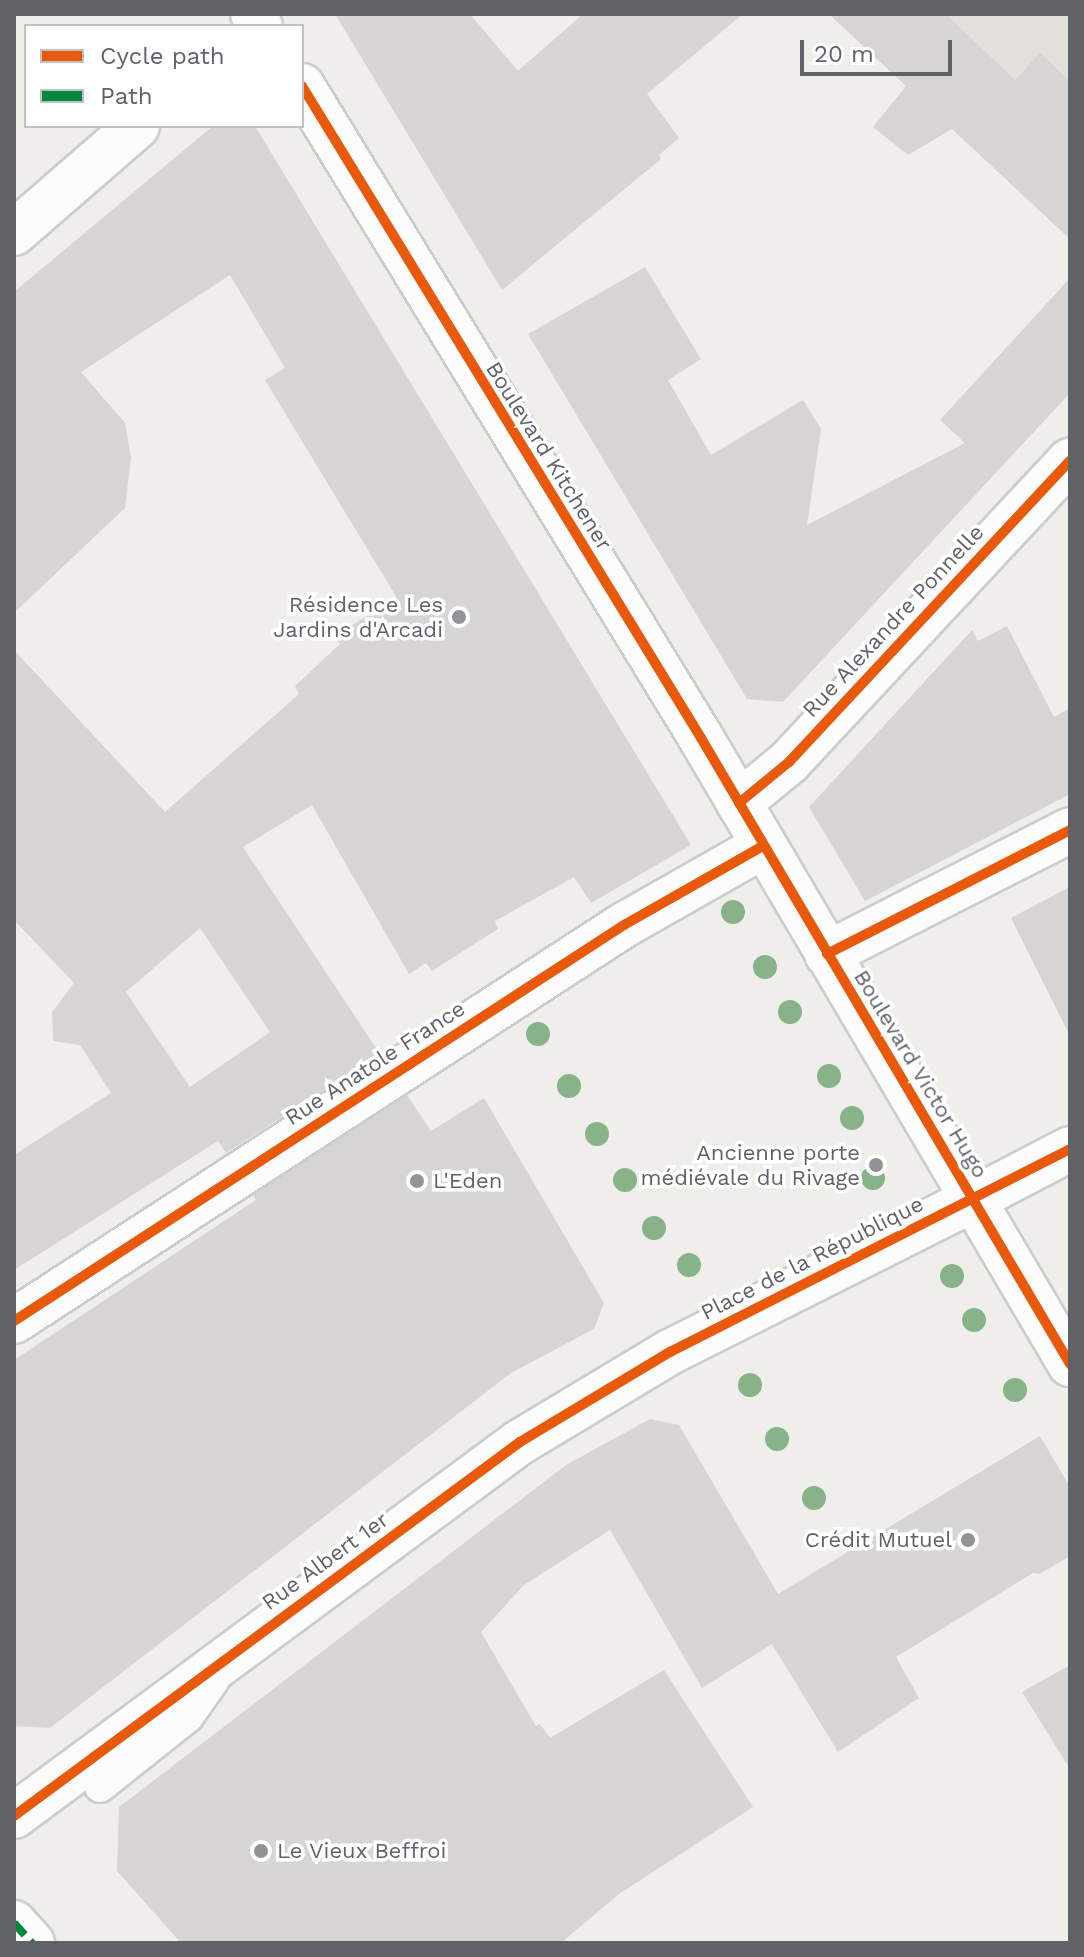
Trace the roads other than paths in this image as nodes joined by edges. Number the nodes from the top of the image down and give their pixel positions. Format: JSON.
{"nodes":[{"id":1,"x":304,"y":89,"type":"edge"},
{"id":2,"x":135,"y":128,"type":"edge"},
{"id":3,"x":14,"y":233,"type":"edge"},
{"id":4,"x":1070,"y":461,"type":"edge"},
{"id":5,"x":739,"y":803,"type":"junction"},
{"id":6,"x":1070,"y":830,"type":"edge"},
{"id":7,"x":763,"y":846,"type":"junction"},
{"id":8,"x":827,"y":954,"type":"junction"},
{"id":9,"x":1070,"y":1149,"type":"edge"},
{"id":10,"x":972,"y":1200,"type":"junction"},
{"id":11,"x":14,"y":1321,"type":"edge"},
{"id":12,"x":670,"y":1352,"type":"joint"},
{"id":13,"x":1070,"y":1364,"type":"edge"},
{"id":14,"x":228,"y":1658,"type":"junction"},
{"id":15,"x":100,"y":1787,"type":"dead end"},
{"id":16,"x":14,"y":1816,"type":"edge"},
{"id":17,"x":14,"y":1923,"type":"edge"},
{"id":18,"x":32,"y":1943,"type":"edge"}],
"edges":[{"from":1,"to":5,"type":"street","name":"Boulevard Kitchener"},
{"from":2,"to":3,"type":"street"},
{"from":4,"to":5,"type":"street","name":"Rue Alexandre Ponnelle"},
{"from":5,"to":7,"type":"street","name":"Boulevard Kitchener"},
{"from":6,"to":8,"type":"street"},
{"from":7,"to":8,"type":"street","name":"Boulevard Victor Hugo"},
{"from":7,"to":11,"type":"street","name":"Rue Anatole France"},
{"from":8,"to":10,"type":"street","name":"Boulevard Victor Hugo"},
{"from":9,"to":10,"type":"street","name":"Place de la République"},
{"from":10,"to":12,"type":"street","name":"Place de la République"},
{"from":10,"to":13,"type":"street","name":"Boulevard Victor Hugo"},
{"from":12,"to":14,"type":"street","name":"Rue Albert 1er"},
{"from":14,"to":15,"type":"lane"},
{"from":14,"to":16,"type":"street","name":"Rue Albert 1er"},
{"from":17,"to":18,"type":"street"}]}
